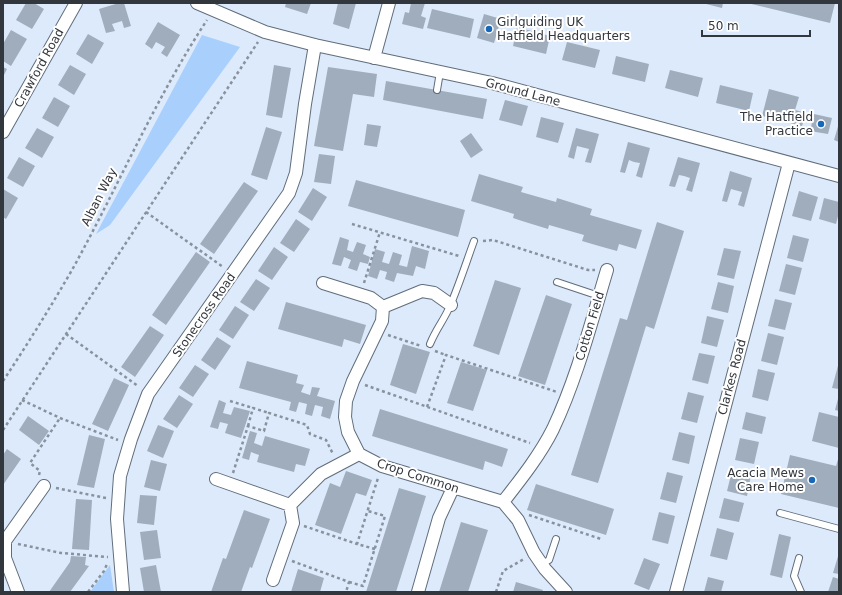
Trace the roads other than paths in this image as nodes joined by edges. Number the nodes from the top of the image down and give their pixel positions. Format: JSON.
{"nodes":[{"id":1,"x":76,"y":3,"type":"edge"},
{"id":2,"x":388,"y":3,"type":"edge"},
{"id":3,"x":204,"y":10,"type":"edge"},
{"id":4,"x":315,"y":45,"type":"junction"},
{"id":5,"x":374,"y":58,"type":"junction"},
{"id":6,"x":440,"y":72,"type":"junction"},
{"id":7,"x":436,"y":90,"type":"dead end"},
{"id":8,"x":3,"y":132,"type":"edge"},
{"id":9,"x":789,"y":163,"type":"junction"},
{"id":10,"x":839,"y":176,"type":"edge"},
{"id":11,"x":474,"y":241,"type":"road end"},
{"id":12,"x":607,"y":270,"type":"road end"},
{"id":13,"x":557,"y":282,"type":"dead end"},
{"id":14,"x":323,"y":283,"type":"dead end"},
{"id":15,"x":599,"y":296,"type":"junction"},
{"id":16,"x":451,"y":305,"type":"junction"},
{"id":17,"x":383,"y":307,"type":"junction"},
{"id":18,"x":430,"y":344,"type":"dead end"},
{"id":19,"x":359,"y":454,"type":"junction"},
{"id":20,"x":216,"y":479,"type":"dead end"},
{"id":21,"x":44,"y":486,"type":"road end"},
{"id":22,"x":453,"y":488,"type":"junction"},
{"id":23,"x":503,"y":502,"type":"junction"},
{"id":24,"x":290,"y":505,"type":"junction"},
{"id":25,"x":780,"y":513,"type":"dead end"},
{"id":26,"x":839,"y":529,"type":"edge"},
{"id":27,"x":556,"y":539,"type":"dead end"},
{"id":28,"x":799,"y":558,"type":"dead end"},
{"id":29,"x":4,"y":559,"type":"edge"},
{"id":30,"x":542,"y":564,"type":"junction"},
{"id":31,"x":273,"y":580,"type":"dead end"},
{"id":32,"x":18,"y":592,"type":"edge"},
{"id":33,"x":123,"y":592,"type":"edge"},
{"id":34,"x":418,"y":592,"type":"edge"},
{"id":35,"x":566,"y":592,"type":"edge"},
{"id":36,"x":676,"y":592,"type":"edge"},
{"id":37,"x":801,"y":592,"type":"edge"}],
"edges":[{"from":1,"to":8,"type":"street","name":"Crawford Road"},
{"from":2,"to":5,"type":"street"},
{"from":3,"to":4,"type":"street","name":"Ground Lane"},
{"from":4,"to":5,"type":"street","name":"Ground Lane"},
{"from":4,"to":33,"type":"street","name":"Stonecross Road"},
{"from":5,"to":6,"type":"street","name":"Ground Lane"},
{"from":6,"to":7,"type":"lane"},
{"from":6,"to":9,"type":"street","name":"Ground Lane"},
{"from":9,"to":10,"type":"street","name":"Ground Lane"},
{"from":9,"to":36,"type":"street","name":"Clarkes Road"},
{"from":11,"to":16,"type":"lane"},
{"from":12,"to":15,"type":"street","name":"Cotton Field"},
{"from":13,"to":15,"type":"lane"},
{"from":14,"to":17,"type":"street"},
{"from":15,"to":23,"type":"street","name":"Cotton Field"},
{"from":16,"to":17,"type":"street"},
{"from":16,"to":18,"type":"lane"},
{"from":17,"to":19,"type":"street"},
{"from":19,"to":22,"type":"street","name":"Crop Common"},
{"from":19,"to":24,"type":"street"},
{"from":20,"to":24,"type":"street"},
{"from":21,"to":29,"type":"street"},
{"from":22,"to":23,"type":"street","name":"Crop Common"},
{"from":22,"to":34,"type":"street"},
{"from":23,"to":30,"type":"street"},
{"from":24,"to":31,"type":"street"},
{"from":25,"to":26,"type":"lane"},
{"from":27,"to":30,"type":"lane"},
{"from":28,"to":37,"type":"lane"},
{"from":29,"to":32,"type":"street"},
{"from":30,"to":35,"type":"street"}]}
